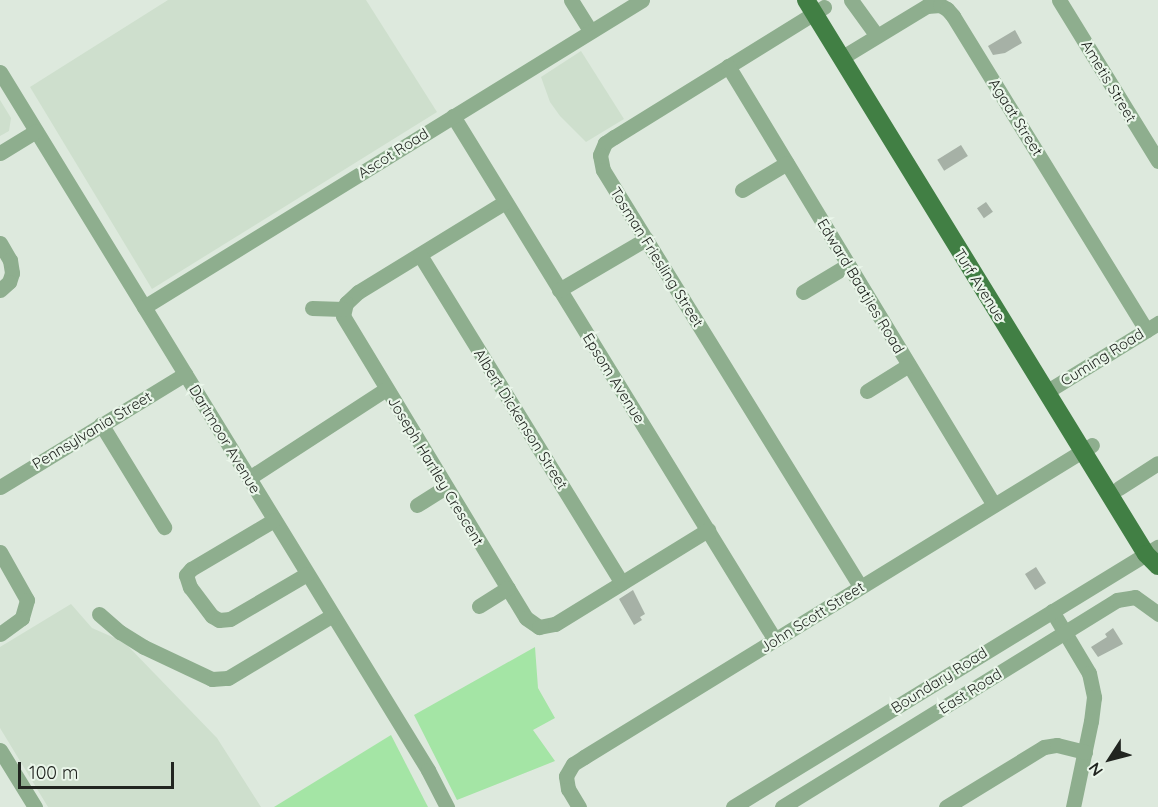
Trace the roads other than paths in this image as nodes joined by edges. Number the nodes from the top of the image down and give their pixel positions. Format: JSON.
{"nodes":[{"id":1,"x":571,"y":0,"type":"edge"},
{"id":2,"x":642,"y":0,"type":"edge"},
{"id":3,"x":851,"y":0,"type":"edge"},
{"id":4,"x":1059,"y":0,"type":"edge"},
{"id":5,"x":815,"y":5,"type":"edge"},
{"id":6,"x":590,"y":31,"type":"junction"},
{"id":7,"x":877,"y":36,"type":"junction"},
{"id":8,"x":846,"y":55,"type":"junction"},
{"id":9,"x":728,"y":66,"type":"junction"},
{"id":10,"x":0,"y":72,"type":"edge"},
{"id":11,"x":453,"y":116,"type":"junction"},
{"id":12,"x":36,"y":131,"type":"junction"},
{"id":13,"x":0,"y":153,"type":"edge"},
{"id":14,"x":1158,"y":161,"type":"edge"},
{"id":15,"x":787,"y":163,"type":"junction"},
{"id":16,"x":742,"y":190,"type":"dead end"},
{"id":17,"x":505,"y":202,"type":"junction"},
{"id":18,"x":646,"y":239,"type":"junction"},
{"id":19,"x":0,"y":243,"type":"edge"},
{"id":20,"x":420,"y":255,"type":"junction"},
{"id":21,"x":848,"y":265,"type":"junction"},
{"id":22,"x":0,"y":290,"type":"edge"},
{"id":23,"x":560,"y":290,"type":"junction"},
{"id":24,"x":803,"y":292,"type":"dead end"},
{"id":25,"x":144,"y":307,"type":"junction"},
{"id":26,"x":312,"y":308,"type":"dead end"},
{"id":27,"x":343,"y":309,"type":"junction"},
{"id":28,"x":1152,"y":326,"type":"edge"},
{"id":29,"x":909,"y":365,"type":"junction"},
{"id":30,"x":185,"y":374,"type":"junction"},
{"id":31,"x":386,"y":389,"type":"junction"},
{"id":32,"x":1051,"y":389,"type":"junction"},
{"id":33,"x":867,"y":392,"type":"dead end"},
{"id":34,"x":101,"y":424,"type":"junction"},
{"id":35,"x":1087,"y":448,"type":"junction"},
{"id":36,"x":1158,"y":463,"type":"edge"},
{"id":37,"x":249,"y":478,"type":"junction"},
{"id":38,"x":0,"y":487,"type":"edge"},
{"id":39,"x":446,"y":487,"type":"junction"},
{"id":40,"x":1119,"y":488,"type":"junction"},
{"id":41,"x":417,"y":505,"type":"dead end"},
{"id":42,"x":994,"y":505,"type":"junction"},
{"id":43,"x":274,"y":520,"type":"junction"},
{"id":44,"x":164,"y":527,"type":"dead end"},
{"id":45,"x":708,"y":530,"type":"junction"},
{"id":46,"x":0,"y":552,"type":"edge"},
{"id":47,"x":1155,"y":555,"type":"edge"},
{"id":48,"x":307,"y":574,"type":"junction"},
{"id":49,"x":622,"y":582,"type":"junction"},
{"id":50,"x":861,"y":587,"type":"junction"},
{"id":51,"x":508,"y":588,"type":"junction"},
{"id":52,"x":479,"y":606,"type":"dead end"},
{"id":53,"x":1052,"y":611,"type":"junction"},
{"id":54,"x":99,"y":614,"type":"dead end"},
{"id":55,"x":1158,"y":614,"type":"edge"},
{"id":56,"x":333,"y":615,"type":"junction"},
{"id":57,"x":1065,"y":632,"type":"junction"},
{"id":58,"x":0,"y":634,"type":"edge"},
{"id":59,"x":775,"y":640,"type":"junction"},
{"id":60,"x":0,"y":750,"type":"edge"},
{"id":61,"x":1085,"y":752,"type":"junction"},
{"id":62,"x":35,"y":807,"type":"edge"},
{"id":63,"x":447,"y":807,"type":"edge"},
{"id":64,"x":579,"y":807,"type":"edge"},
{"id":65,"x":733,"y":807,"type":"edge"},
{"id":66,"x":782,"y":807,"type":"edge"},
{"id":67,"x":946,"y":807,"type":"edge"},
{"id":68,"x":1073,"y":807,"type":"edge"}],
"edges":[{"from":1,"to":6,"type":"street"},
{"from":2,"to":6,"type":"street","name":"Ascot Road"},
{"from":3,"to":7,"type":"street"},
{"from":4,"to":14,"type":"street","name":"Ametis Street"},
{"from":5,"to":8,"type":"main road","name":"Turf Avenue"},
{"from":5,"to":9,"type":"street","name":"Tosman Friesling Street"},
{"from":6,"to":11,"type":"street","name":"Ascot Road"},
{"from":7,"to":8,"type":"street","name":"Agaat Street"},
{"from":7,"to":28,"type":"street","name":"Agaat Street"},
{"from":8,"to":32,"type":"main road","name":"Turf Avenue"},
{"from":9,"to":15,"type":"street","name":"Edward Baatjies Road"},
{"from":9,"to":18,"type":"street","name":"Tosman Friesling Street"},
{"from":10,"to":12,"type":"street","name":"Dartmoor Avenue"},
{"from":11,"to":17,"type":"street","name":"Epsom Avenue"},
{"from":11,"to":25,"type":"street","name":"Ascot Road"},
{"from":12,"to":13,"type":"street"},
{"from":12,"to":25,"type":"street","name":"Dartmoor Avenue"},
{"from":15,"to":16,"type":"street"},
{"from":15,"to":21,"type":"street","name":"Edward Baatjies Road"},
{"from":17,"to":20,"type":"street"},
{"from":17,"to":23,"type":"street","name":"Epsom Avenue"},
{"from":18,"to":23,"type":"street"},
{"from":18,"to":50,"type":"street","name":"Tosman Friesling Street"},
{"from":19,"to":22,"type":"street"},
{"from":20,"to":27,"type":"street"},
{"from":20,"to":49,"type":"street","name":"Albert Dickenson Street"},
{"from":21,"to":24,"type":"street"},
{"from":21,"to":29,"type":"street","name":"Edward Baatjies Road"},
{"from":23,"to":45,"type":"street","name":"Epsom Avenue"},
{"from":25,"to":30,"type":"street","name":"Dartmoor Avenue"},
{"from":26,"to":27,"type":"street"},
{"from":27,"to":31,"type":"street","name":"Joseph Hartley Crescent"},
{"from":28,"to":32,"type":"street","name":"Cuming Road"},
{"from":29,"to":33,"type":"street"},
{"from":29,"to":42,"type":"street","name":"Edward Baatjies Road"},
{"from":30,"to":34,"type":"street","name":"Pennsylvania Street"},
{"from":30,"to":37,"type":"street","name":"Dartmoor Avenue"},
{"from":31,"to":37,"type":"street"},
{"from":31,"to":39,"type":"street","name":"Joseph Hartley Crescent"},
{"from":32,"to":35,"type":"main road","name":"Turf Avenue"},
{"from":34,"to":38,"type":"street","name":"Pennsylvania Street"},
{"from":34,"to":44,"type":"street"},
{"from":35,"to":40,"type":"main road","name":"Turf Avenue"},
{"from":35,"to":42,"type":"street","name":"John Scott Street"},
{"from":35,"to":47,"type":"main road","name":"Turf Avenue"},
{"from":36,"to":40,"type":"street"},
{"from":37,"to":43,"type":"street","name":"Dartmoor Avenue"},
{"from":39,"to":41,"type":"street"},
{"from":39,"to":51,"type":"street","name":"Joseph Hartley Crescent"},
{"from":40,"to":47,"type":"main road","name":"Turf Avenue"},
{"from":42,"to":50,"type":"street","name":"John Scott Street"},
{"from":43,"to":48,"type":"street","name":"Dartmoor Avenue"},
{"from":43,"to":48,"type":"street"},
{"from":45,"to":49,"type":"street","name":"Joseph Hartley Crescent"},
{"from":45,"to":59,"type":"street","name":"Epsom Avenue"},
{"from":46,"to":58,"type":"street"},
{"from":47,"to":53,"type":"street","name":"Boundary Road"},
{"from":48,"to":56,"type":"street","name":"Dartmoor Avenue"},
{"from":49,"to":51,"type":"street","name":"Joseph Hartley Crescent"},
{"from":50,"to":59,"type":"street","name":"John Scott Street"},
{"from":51,"to":52,"type":"street"},
{"from":53,"to":57,"type":"street"},
{"from":53,"to":65,"type":"street","name":"Boundary Road"},
{"from":54,"to":56,"type":"street"},
{"from":55,"to":57,"type":"street","name":"East Road"},
{"from":56,"to":63,"type":"street","name":"Dartmoor Avenue"},
{"from":57,"to":61,"type":"street"},
{"from":57,"to":66,"type":"street","name":"East Road"},
{"from":59,"to":64,"type":"street","name":"John Scott Street"},
{"from":60,"to":62,"type":"street"},
{"from":61,"to":67,"type":"street"},
{"from":61,"to":68,"type":"street"}]}
